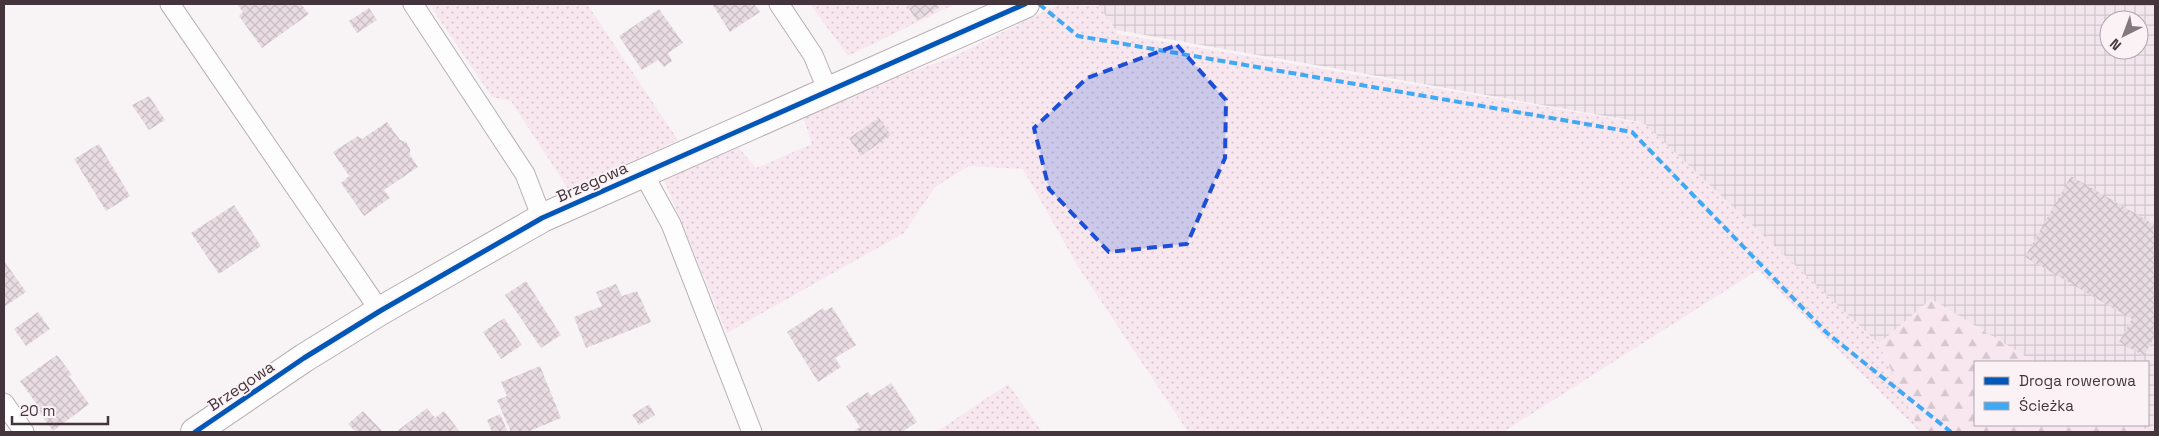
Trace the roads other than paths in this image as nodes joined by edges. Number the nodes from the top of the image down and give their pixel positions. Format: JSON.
{"nodes":[{"id":1,"x":170,"y":4,"type":"edge"},
{"id":2,"x":413,"y":4,"type":"edge"},
{"id":3,"x":779,"y":4,"type":"edge"},
{"id":4,"x":1025,"y":4,"type":"edge"},
{"id":5,"x":828,"y":91,"type":"junction"},
{"id":6,"x":643,"y":173,"type":"junction"},
{"id":7,"x":542,"y":218,"type":"junction"},
{"id":8,"x":380,"y":311,"type":"junction"},
{"id":9,"x":4,"y":403,"type":"edge"},
{"id":10,"x":24,"y":432,"type":"edge"},
{"id":11,"x":195,"y":432,"type":"edge"},
{"id":12,"x":752,"y":432,"type":"edge"}],
"edges":[{"from":1,"to":8,"type":"lane"},
{"from":2,"to":7,"type":"lane"},
{"from":3,"to":5,"type":"lane"},
{"from":4,"to":5,"type":"street","name":"Brzegowa"},
{"from":5,"to":6,"type":"street","name":"Brzegowa"},
{"from":6,"to":7,"type":"street","name":"Brzegowa"},
{"from":6,"to":12,"type":"lane"},
{"from":7,"to":8,"type":"street","name":"Brzegowa"},
{"from":8,"to":11,"type":"street","name":"Brzegowa"},
{"from":9,"to":10,"type":"lane"}]}
